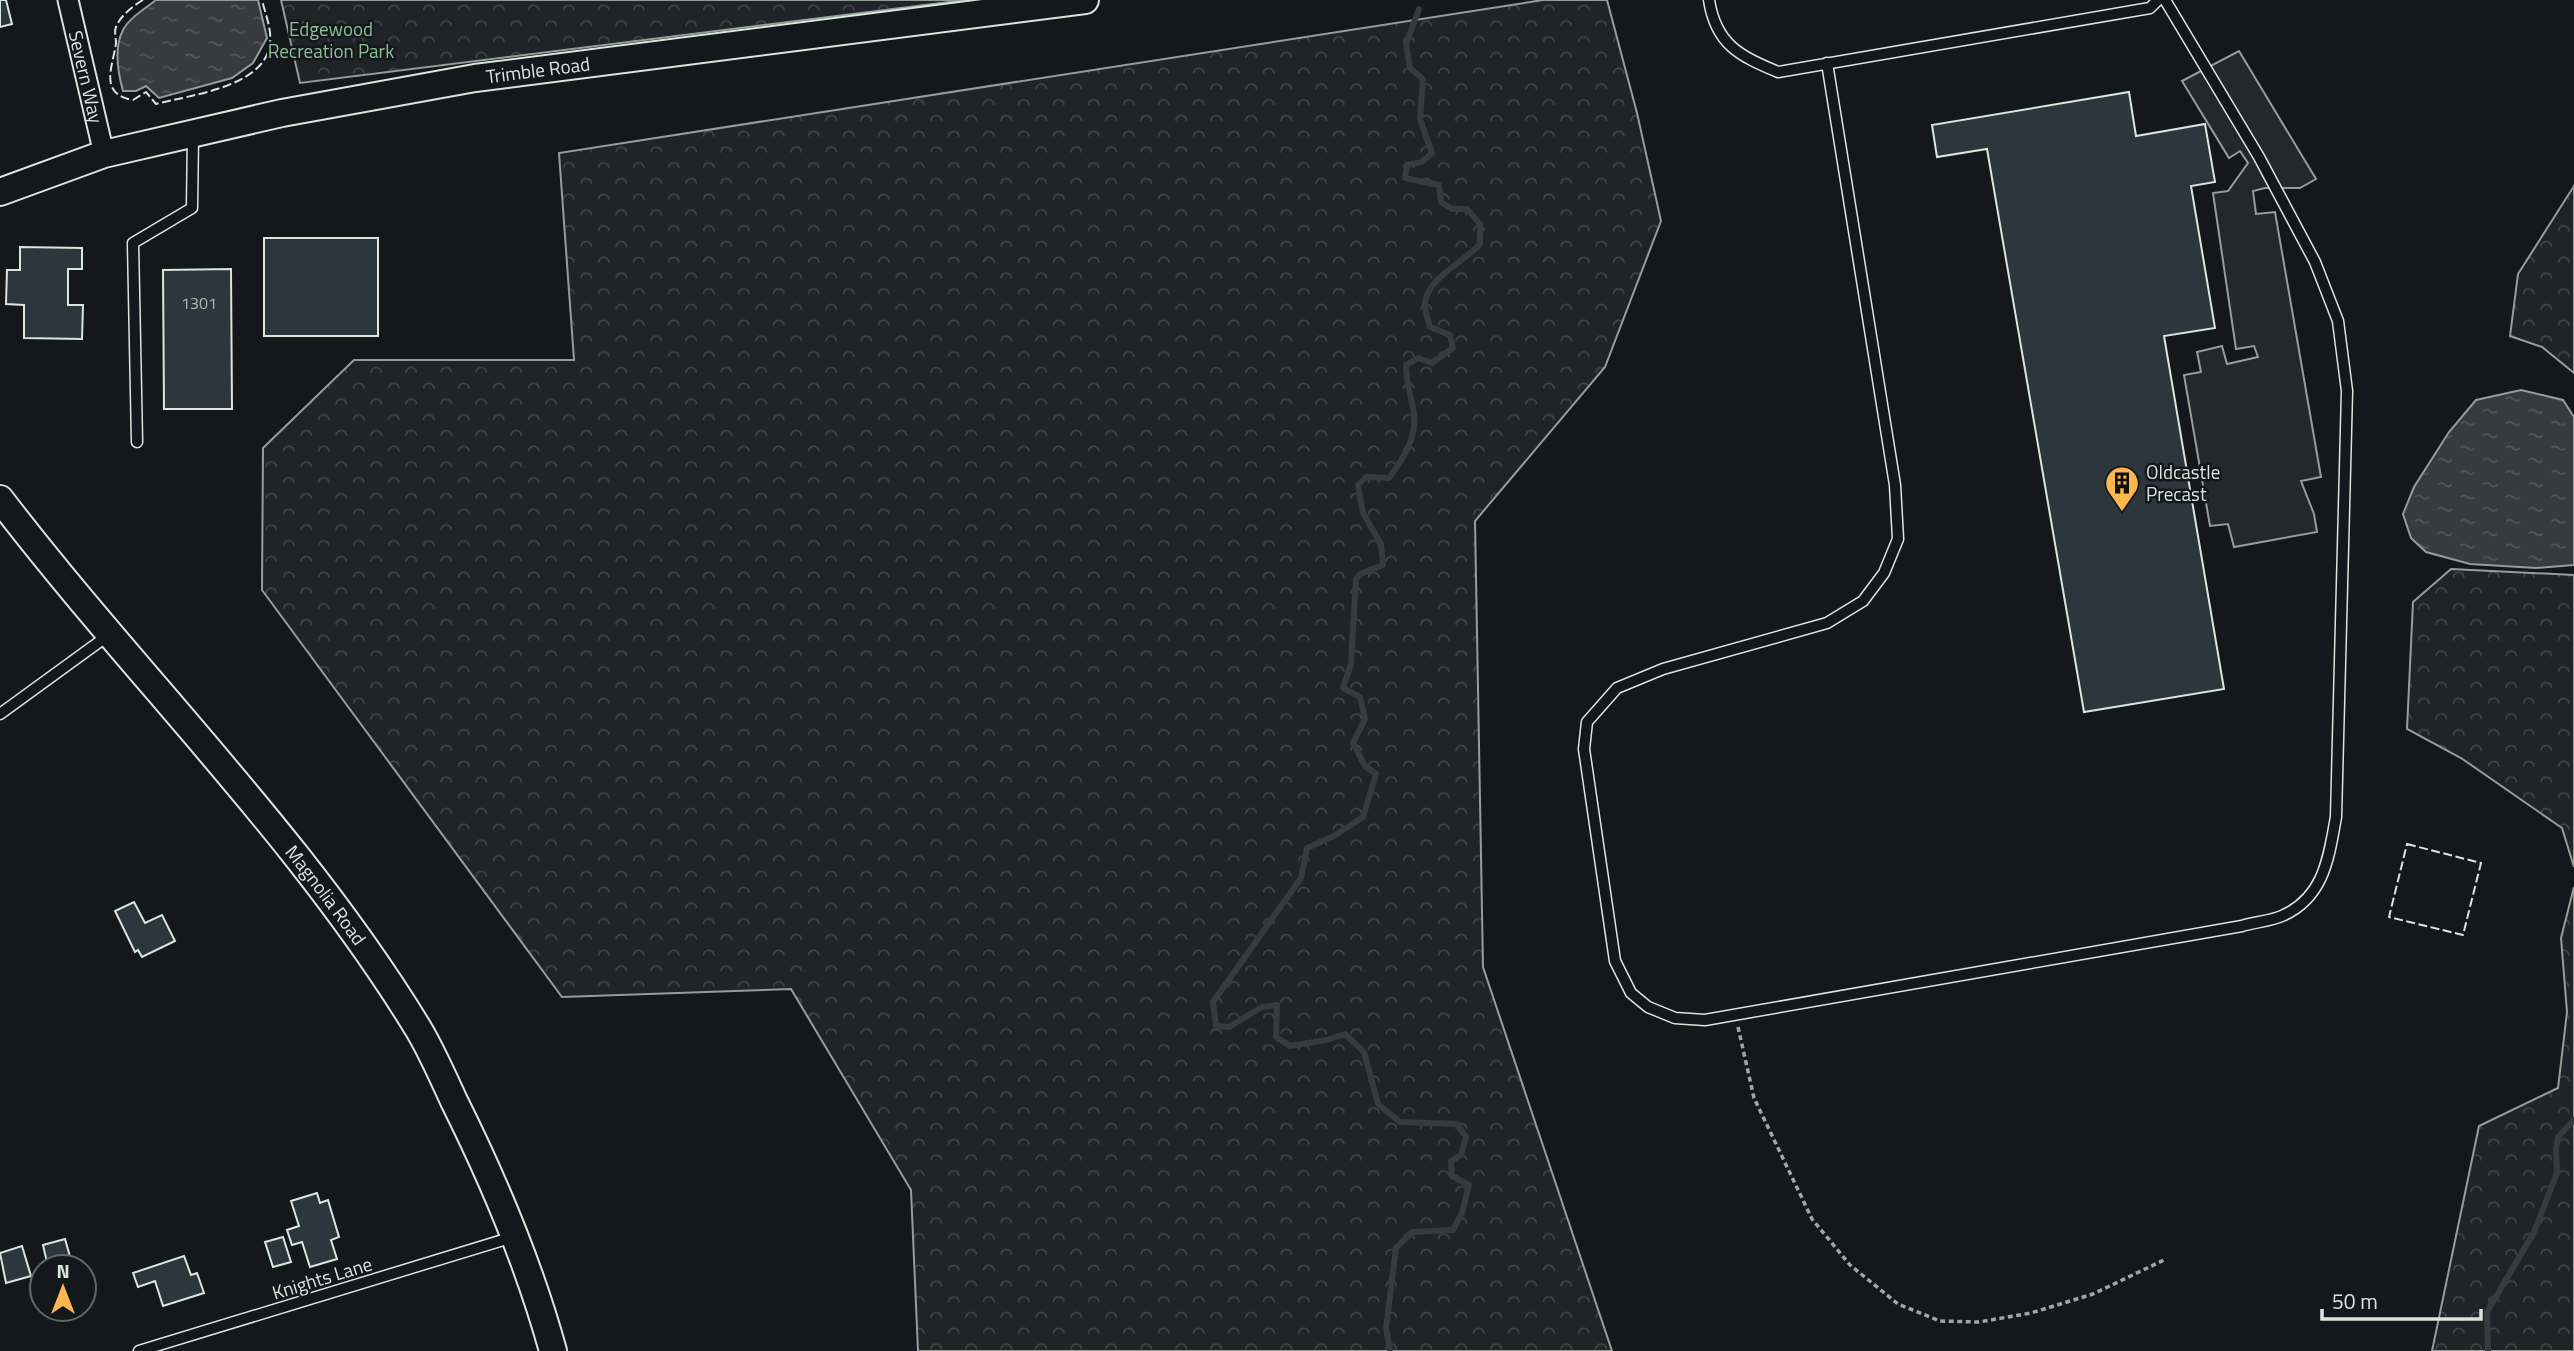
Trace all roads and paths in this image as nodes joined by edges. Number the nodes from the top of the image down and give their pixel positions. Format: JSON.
{"nodes":[{"id":1,"x":68,"y":0,"type":"edge"},
{"id":2,"x":1085,"y":0,"type":"edge"},
{"id":3,"x":1709,"y":0,"type":"edge"},
{"id":4,"x":2158,"y":0,"type":"edge"},
{"id":5,"x":2165,"y":0,"type":"edge"},
{"id":6,"x":1827,"y":64,"type":"junction"},
{"id":7,"x":193,"y":134,"type":"junction"},
{"id":8,"x":104,"y":154,"type":"junction"},
{"id":9,"x":0,"y":192,"type":"edge"},
{"id":10,"x":137,"y":442,"type":"dead end"},
{"id":11,"x":0,"y":499,"type":"edge"},
{"id":12,"x":110,"y":633,"type":"junction"},
{"id":13,"x":0,"y":714,"type":"edge"},
{"id":14,"x":1735,"y":1015,"type":"junction"},
{"id":15,"x":515,"y":1236,"type":"junction"},
{"id":16,"x":2164,"y":1260,"type":"dead end"},
{"id":17,"x":139,"y":1351,"type":"edge"},
{"id":18,"x":553,"y":1351,"type":"edge"}],
"edges":[{"from":1,"to":8,"type":"street","name":"Severn Way"},
{"from":2,"to":7,"type":"street","name":"Trimble Road"},
{"from":3,"to":6,"type":"lane"},
{"from":4,"to":6,"type":"lane"},
{"from":5,"to":14,"type":"lane"},
{"from":6,"to":14,"type":"lane"},
{"from":7,"to":8,"type":"street","name":"Trimble Road"},
{"from":7,"to":10,"type":"lane"},
{"from":8,"to":9,"type":"street","name":"Trimble Road"},
{"from":11,"to":12,"type":"street","name":"Magnolia Road"},
{"from":12,"to":13,"type":"lane"},
{"from":12,"to":15,"type":"street","name":"Magnolia Road"},
{"from":14,"to":16,"type":"path"},
{"from":15,"to":17,"type":"lane","name":"Knights Lane"},
{"from":15,"to":18,"type":"street","name":"Magnolia Road"}]}
